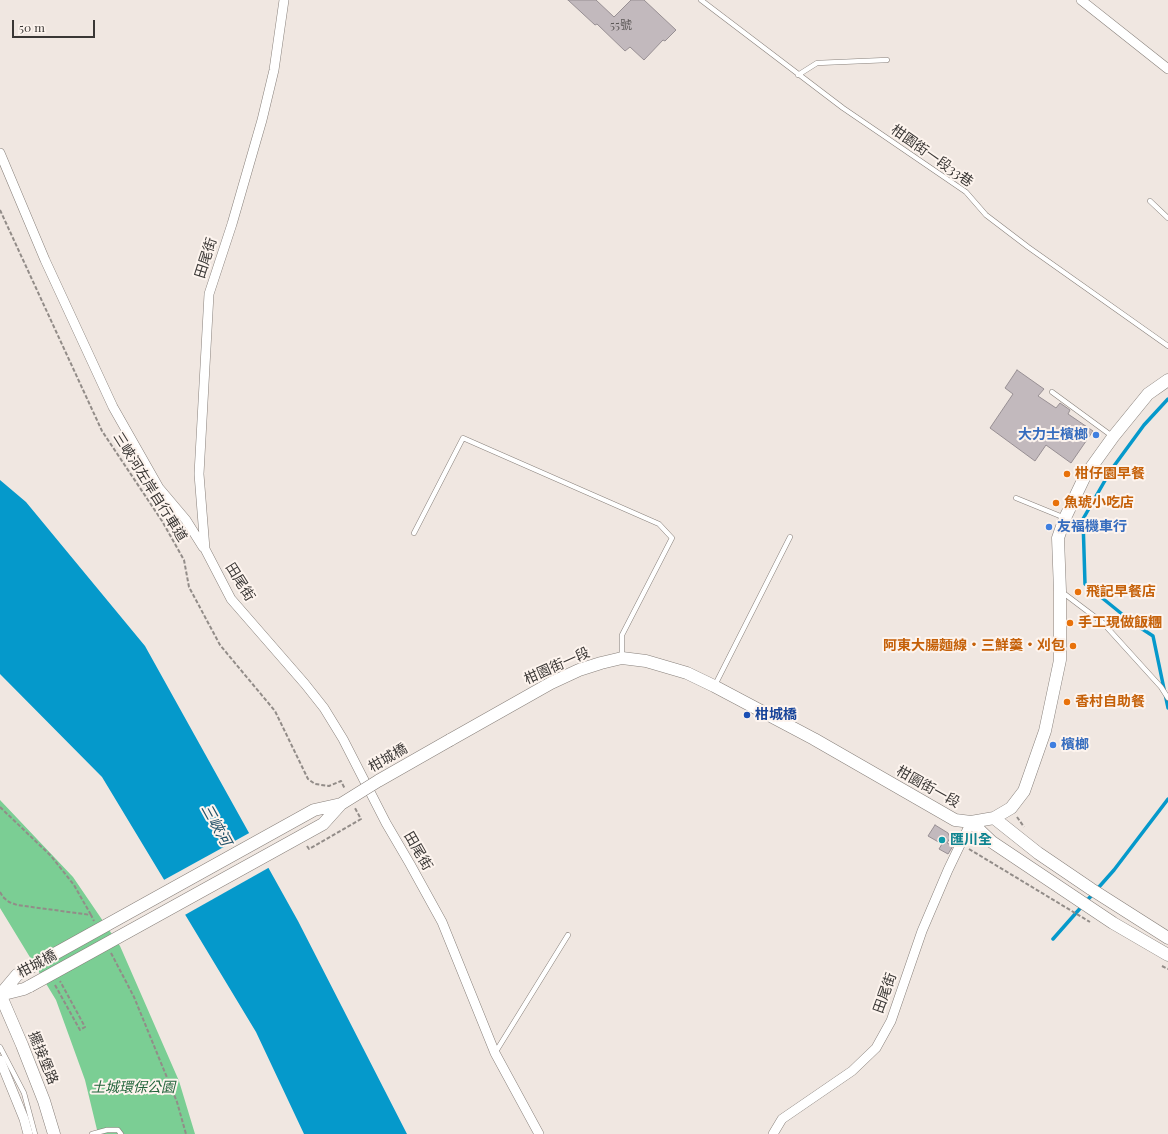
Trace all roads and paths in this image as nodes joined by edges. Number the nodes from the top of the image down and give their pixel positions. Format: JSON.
{"nodes":[{"id":1,"x":284,"y":0,"type":"edge"},
{"id":2,"x":701,"y":0,"type":"edge"},
{"id":3,"x":1081,"y":0,"type":"edge"},
{"id":4,"x":887,"y":60,"type":"dead end"},
{"id":5,"x":1168,"y":69,"type":"edge"},
{"id":6,"x":798,"y":75,"type":"junction"},
{"id":7,"x":0,"y":153,"type":"edge"},
{"id":8,"x":1150,"y":201,"type":"dead end"},
{"id":9,"x":0,"y":210,"type":"edge"},
{"id":10,"x":1168,"y":218,"type":"edge"},
{"id":11,"x":1168,"y":346,"type":"edge"},
{"id":12,"x":1168,"y":380,"type":"edge"},
{"id":13,"x":1052,"y":392,"type":"dead end"},
{"id":14,"x":1113,"y":437,"type":"junction"},
{"id":15,"x":1016,"y":498,"type":"dead end"},
{"id":16,"x":1065,"y":518,"type":"junction"},
{"id":17,"x":414,"y":533,"type":"dead end"},
{"id":18,"x":790,"y":537,"type":"dead end"},
{"id":19,"x":205,"y":549,"type":"junction"},
{"id":20,"x":1060,"y":591,"type":"junction"},
{"id":21,"x":622,"y":658,"type":"junction"},
{"id":22,"x":714,"y":686,"type":"junction"},
{"id":23,"x":1168,"y":698,"type":"edge"},
{"id":24,"x":450,"y":740,"type":"joint"},
{"id":25,"x":344,"y":799,"type":"junction"},
{"id":26,"x":0,"y":807,"type":"edge"},
{"id":27,"x":354,"y":807,"type":"dead end"},
{"id":28,"x":994,"y":818,"type":"junction"},
{"id":29,"x":971,"y":822,"type":"junction"},
{"id":30,"x":306,"y":844,"type":"dead end"},
{"id":31,"x":961,"y":844,"type":"junction"},
{"id":32,"x":0,"y":892,"type":"edge"},
{"id":33,"x":91,"y":916,"type":"junction"},
{"id":34,"x":1092,"y":924,"type":"dead end"},
{"id":35,"x":97,"y":927,"type":"dead end"},
{"id":36,"x":568,"y":935,"type":"dead end"},
{"id":37,"x":1168,"y":938,"type":"edge"},
{"id":38,"x":110,"y":951,"type":"dead end"},
{"id":39,"x":1165,"y":960,"type":"edge"},
{"id":40,"x":1168,"y":969,"type":"edge"},
{"id":41,"x":58,"y":977,"type":"dead end"},
{"id":42,"x":55,"y":985,"type":"dead end"},
{"id":43,"x":0,"y":994,"type":"edge"},
{"id":44,"x":0,"y":1047,"type":"edge"},
{"id":45,"x":495,"y":1053,"type":"junction"},
{"id":46,"x":0,"y":1060,"type":"edge"},
{"id":47,"x":28,"y":1134,"type":"edge"},
{"id":48,"x":35,"y":1134,"type":"edge"},
{"id":49,"x":54,"y":1134,"type":"edge"},
{"id":50,"x":92,"y":1134,"type":"edge"},
{"id":51,"x":121,"y":1134,"type":"edge"},
{"id":52,"x":186,"y":1134,"type":"edge"},
{"id":53,"x":539,"y":1134,"type":"edge"},
{"id":54,"x":773,"y":1134,"type":"edge"}],
"edges":[{"from":1,"to":19,"type":"street","name":"田尾街"},
{"from":2,"to":6,"type":"lane","name":"柑園街一段33巷"},
{"from":3,"to":5,"type":"street"},
{"from":4,"to":6,"type":"lane"},
{"from":6,"to":11,"type":"lane","name":"柑園街一段33巷"},
{"from":7,"to":19,"type":"street"},
{"from":8,"to":10,"type":"lane"},
{"from":9,"to":25,"type":"path","name":"三峽河左岸自行車道"},
{"from":12,"to":14,"type":"street","name":"柑園街一段"},
{"from":13,"to":14,"type":"lane"},
{"from":14,"to":16,"type":"street","name":"柑園街一段"},
{"from":15,"to":16,"type":"lane"},
{"from":16,"to":20,"type":"street","name":"柑園街一段"},
{"from":17,"to":21,"type":"lane"},
{"from":18,"to":22,"type":"lane"},
{"from":19,"to":45,"type":"street","name":"田尾街"},
{"from":20,"to":23,"type":"lane"},
{"from":20,"to":28,"type":"street","name":"柑園街一段"},
{"from":21,"to":22,"type":"street","name":"柑園街一段"},
{"from":21,"to":24,"type":"street","name":"柑園街一段"},
{"from":22,"to":29,"type":"street","name":"柑園街一段"},
{"from":24,"to":25,"type":"street","name":"柑城橋","bridge":true},
{"from":25,"to":43,"type":"street","name":"柑城橋","bridge":true},
{"from":25,"to":43,"type":"street","name":"柑城橋","bridge":true},
{"from":26,"to":33,"type":"path"},
{"from":27,"to":30,"type":"path"},
{"from":28,"to":29,"type":"street","name":"柑園街一段"},
{"from":28,"to":37,"type":"street"},
{"from":29,"to":31,"type":"street","name":"田尾街"},
{"from":29,"to":39,"type":"street"},
{"from":31,"to":34,"type":"path"},
{"from":31,"to":54,"type":"street","name":"田尾街"},
{"from":32,"to":33,"type":"path"},
{"from":33,"to":35,"type":"path"},
{"from":36,"to":45,"type":"lane"},
{"from":38,"to":52,"type":"path"},
{"from":39,"to":40,"type":"path"},
{"from":41,"to":42,"type":"path"},
{"from":43,"to":49,"type":"street","name":"擺接堡路"},
{"from":44,"to":48,"type":"lane"},
{"from":45,"to":53,"type":"street","name":"田尾街"},
{"from":46,"to":47,"type":"street"},
{"from":50,"to":51,"type":"lane"}]}
